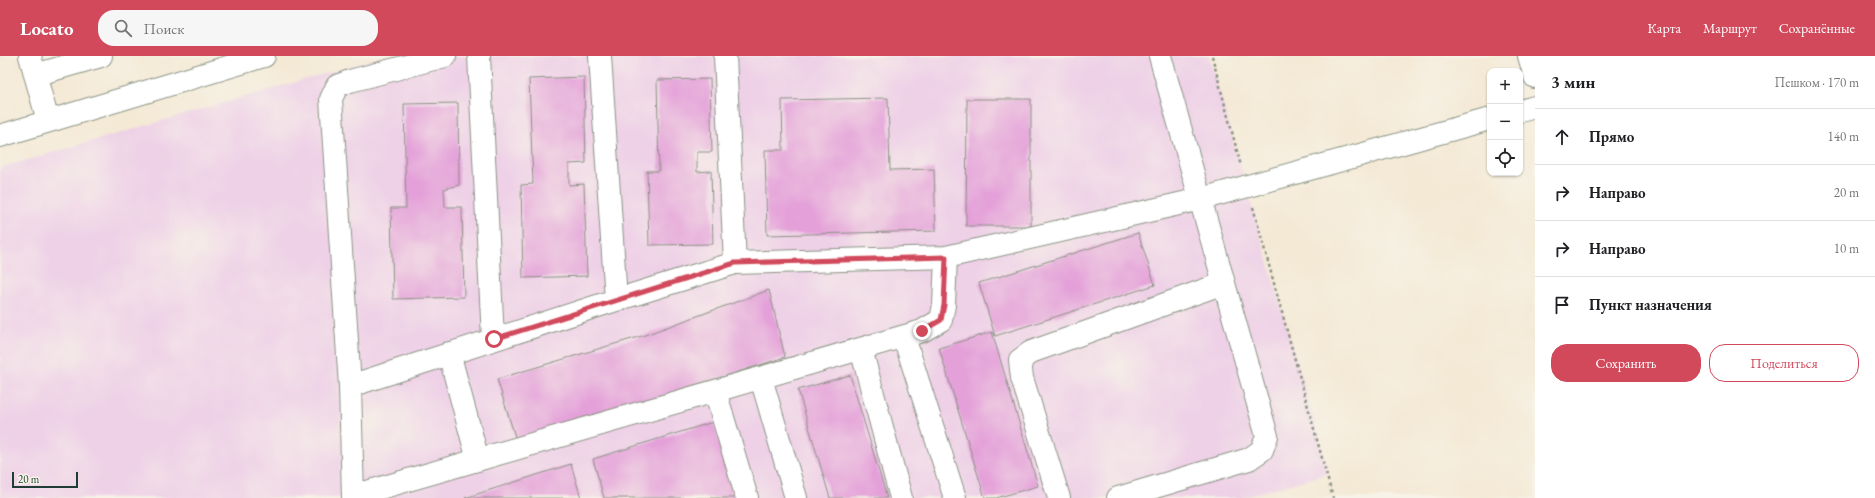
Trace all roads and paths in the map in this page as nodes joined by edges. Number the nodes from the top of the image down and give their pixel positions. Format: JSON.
{"nodes":[{"id":1,"x":101,"y":56,"type":"edge"},
{"id":2,"x":264,"y":56,"type":"edge"},
{"id":3,"x":446,"y":56,"type":"edge"},
{"id":4,"x":479,"y":56,"type":"edge"},
{"id":5,"x":600,"y":56,"type":"edge"},
{"id":6,"x":725,"y":56,"type":"edge"},
{"id":7,"x":1160,"y":56,"type":"edge"},
{"id":8,"x":1212,"y":56,"type":"edge"},
{"id":9,"x":1529,"y":56,"type":"edge"},
{"id":10,"x":32,"y":66,"type":"edge"},
{"id":11,"x":1535,"y":77,"type":"edge"},
{"id":12,"x":1535,"y":107,"type":"edge"},
{"id":13,"x":1523,"y":110,"type":"edge"},
{"id":14,"x":1487,"y":120,"type":"edge"},
{"id":15,"x":48,"y":121,"type":"junction"},
{"id":16,"x":0,"y":136,"type":"edge"},
{"id":17,"x":1247,"y":186,"type":"junction"},
{"id":18,"x":1201,"y":199,"type":"junction"},
{"id":19,"x":946,"y":257,"type":"junction"},
{"id":20,"x":735,"y":263,"type":"junction"},
{"id":21,"x":1224,"y":283,"type":"junction"},
{"id":22,"x":616,"y":300,"type":"junction"},
{"id":23,"x":904,"y":337,"type":"junction"},
{"id":24,"x":494,"y":339,"type":"junction"},
{"id":25,"x":861,"y":349,"type":"junction"},
{"id":26,"x":449,"y":353,"type":"junction"},
{"id":27,"x":761,"y":378,"type":"junction"},
{"id":28,"x":350,"y":386,"type":"junction"},
{"id":29,"x":715,"y":392,"type":"junction"},
{"id":30,"x":478,"y":460,"type":"junction"},
{"id":31,"x":353,"y":497,"type":"edge"},
{"id":32,"x":747,"y":498,"type":"edge"},
{"id":33,"x":796,"y":498,"type":"edge"},
{"id":34,"x":901,"y":498,"type":"edge"},
{"id":35,"x":955,"y":498,"type":"edge"},
{"id":36,"x":1059,"y":498,"type":"edge"},
{"id":37,"x":1118,"y":498,"type":"edge"},
{"id":38,"x":1333,"y":498,"type":"edge"}],
"edges":[{"from":1,"to":10,"type":"street"},
{"from":2,"to":15,"type":"street"},
{"from":3,"to":28,"type":"street"},
{"from":4,"to":24,"type":"street"},
{"from":5,"to":22,"type":"street"},
{"from":6,"to":20,"type":"street"},
{"from":7,"to":18,"type":"street"},
{"from":8,"to":17,"type":"path"},
{"from":9,"to":11,"type":"street"},
{"from":10,"to":15,"type":"street"},
{"from":12,"to":13,"type":"street"},
{"from":14,"to":17,"type":"street"},
{"from":15,"to":16,"type":"street"},
{"from":17,"to":18,"type":"street"},
{"from":17,"to":38,"type":"path"},
{"from":18,"to":19,"type":"street"},
{"from":18,"to":21,"type":"street"},
{"from":19,"to":20,"type":"street"},
{"from":19,"to":23,"type":"street"},
{"from":20,"to":22,"type":"street"},
{"from":21,"to":36,"type":"street"},
{"from":21,"to":37,"type":"street"},
{"from":22,"to":24,"type":"street"},
{"from":23,"to":25,"type":"street"},
{"from":23,"to":35,"type":"street"},
{"from":24,"to":26,"type":"street"},
{"from":25,"to":27,"type":"street"},
{"from":25,"to":34,"type":"street"},
{"from":26,"to":28,"type":"street"},
{"from":26,"to":30,"type":"street"},
{"from":27,"to":29,"type":"street"},
{"from":27,"to":33,"type":"street"},
{"from":28,"to":31,"type":"street"},
{"from":29,"to":30,"type":"street"},
{"from":29,"to":32,"type":"street"},
{"from":30,"to":31,"type":"street"}]}
